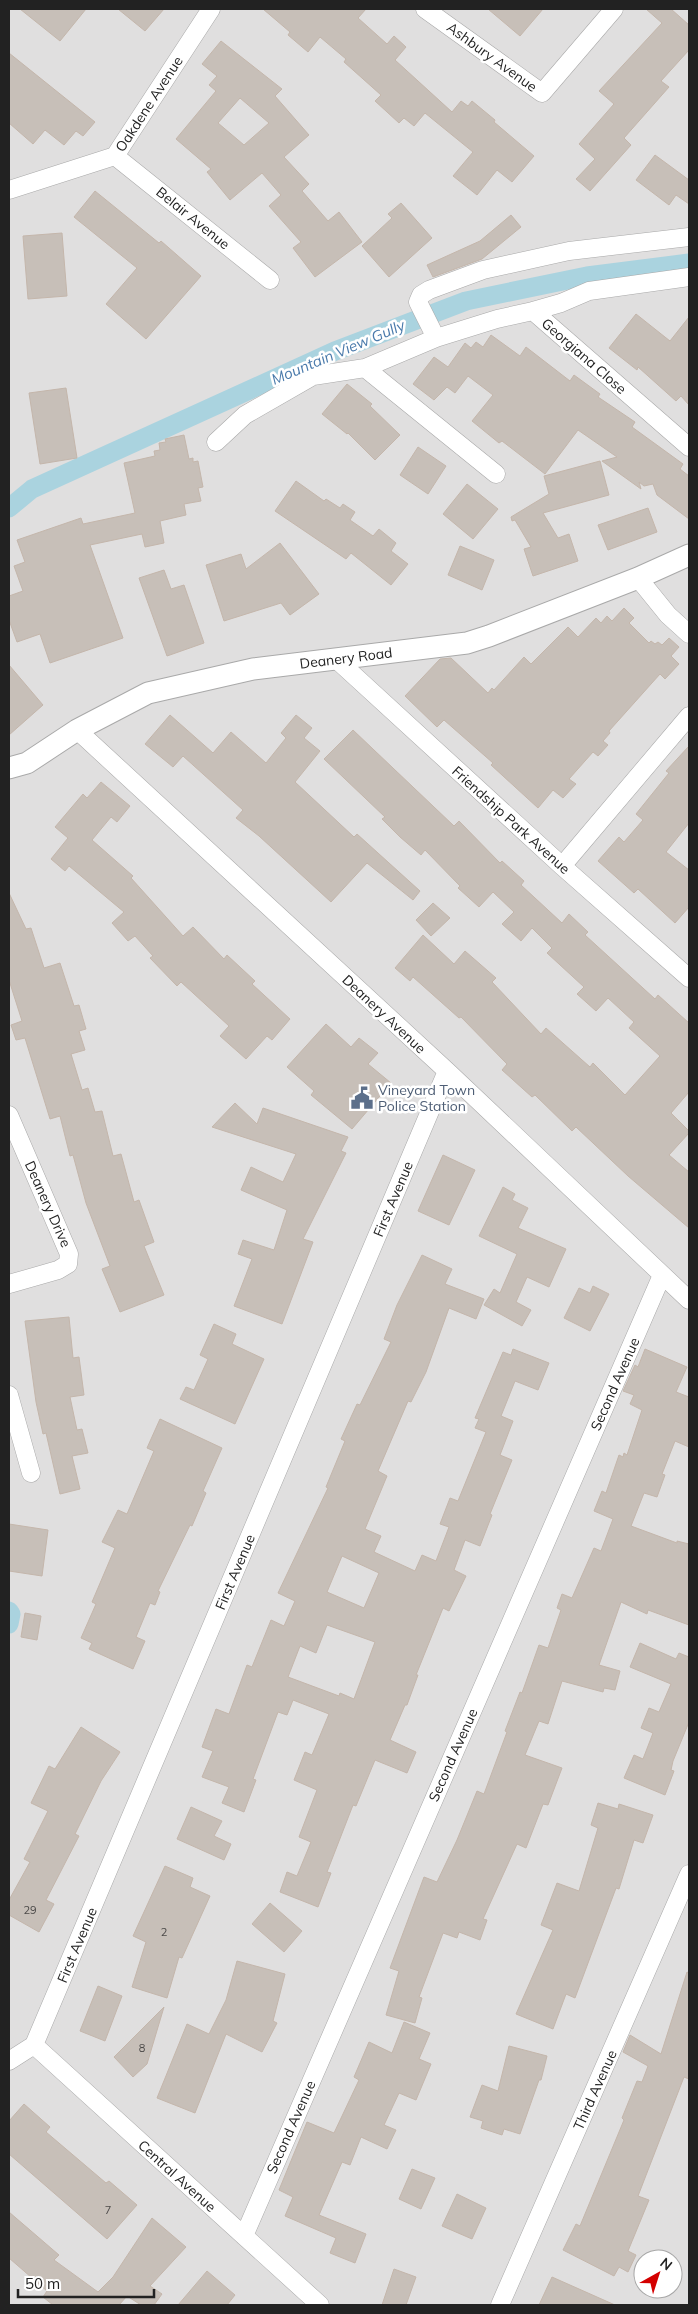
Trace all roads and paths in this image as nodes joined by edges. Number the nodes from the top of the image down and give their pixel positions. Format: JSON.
{"nodes":[{"id":1,"x":211,"y":9,"type":"edge"},
{"id":2,"x":425,"y":9,"type":"edge"},
{"id":3,"x":614,"y":9,"type":"edge"},
{"id":4,"x":115,"y":156,"type":"junction"},
{"id":5,"x":9,"y":190,"type":"edge"},
{"id":6,"x":689,"y":237,"type":"edge"},
{"id":7,"x":689,"y":277,"type":"edge"},
{"id":8,"x":270,"y":280,"type":"dead end"},
{"id":9,"x":533,"y":311,"type":"junction"},
{"id":10,"x":436,"y":338,"type":"junction"},
{"id":11,"x":365,"y":368,"type":"junction"},
{"id":12,"x":216,"y":442,"type":"dead end"},
{"id":13,"x":689,"y":447,"type":"edge"},
{"id":14,"x":496,"y":474,"type":"dead end"},
{"id":15,"x":689,"y":555,"type":"edge"},
{"id":16,"x":638,"y":578,"type":"junction"},
{"id":17,"x":689,"y":634,"type":"edge"},
{"id":18,"x":336,"y":659,"type":"junction"},
{"id":19,"x":689,"y":716,"type":"edge"},
{"id":20,"x":77,"y":730,"type":"junction"},
{"id":21,"x":9,"y":768,"type":"edge"},
{"id":22,"x":562,"y":866,"type":"junction"},
{"id":23,"x":689,"y":978,"type":"edge"},
{"id":24,"x":447,"y":1071,"type":"junction"},
{"id":25,"x":9,"y":1115,"type":"edge"},
{"id":26,"x":662,"y":1275,"type":"junction"},
{"id":27,"x":9,"y":1284,"type":"edge"},
{"id":28,"x":689,"y":1300,"type":"edge"},
{"id":29,"x":9,"y":1395,"type":"edge"},
{"id":30,"x":31,"y":1473,"type":"dead end"},
{"id":31,"x":689,"y":1874,"type":"edge"},
{"id":32,"x":34,"y":2045,"type":"junction"},
{"id":33,"x":9,"y":2062,"type":"edge"},
{"id":34,"x":244,"y":2236,"type":"junction"},
{"id":35,"x":320,"y":2305,"type":"edge"},
{"id":36,"x":500,"y":2305,"type":"edge"}],
"edges":[{"from":1,"to":4,"type":"street","name":"Oakdene Avenue"},
{"from":2,"to":3,"type":"street","name":"Ashbury Avenue"},
{"from":4,"to":5,"type":"street","name":"Oakdene Avenue"},
{"from":4,"to":8,"type":"street","name":"Belair Avenue"},
{"from":6,"to":10,"type":"street"},
{"from":7,"to":9,"type":"street","name":"Georgiana Close"},
{"from":9,"to":10,"type":"street"},
{"from":9,"to":13,"type":"street","name":"Georgiana Close"},
{"from":10,"to":11,"type":"street"},
{"from":11,"to":12,"type":"street"},
{"from":11,"to":14,"type":"street"},
{"from":15,"to":16,"type":"street","name":"Deanery Road"},
{"from":16,"to":17,"type":"street"},
{"from":16,"to":18,"type":"street","name":"Deanery Road"},
{"from":18,"to":20,"type":"street","name":"Deanery Road"},
{"from":18,"to":22,"type":"street","name":"Friendship Park Avenue"},
{"from":19,"to":22,"type":"street"},
{"from":20,"to":21,"type":"street","name":"Deanery Road"},
{"from":20,"to":24,"type":"street","name":"Deanery Avenue"},
{"from":22,"to":23,"type":"street","name":"Friendship Park Avenue"},
{"from":24,"to":26,"type":"street","name":"Deanery Avenue"},
{"from":24,"to":32,"type":"street","name":"First Avenue"},
{"from":25,"to":27,"type":"street","name":"Deanery Drive"},
{"from":26,"to":28,"type":"street","name":"Deanery Avenue"},
{"from":26,"to":34,"type":"street","name":"Second Avenue"},
{"from":29,"to":30,"type":"street"},
{"from":31,"to":36,"type":"street","name":"Third Avenue"},
{"from":32,"to":33,"type":"street"},
{"from":32,"to":34,"type":"street","name":"Central Avenue"},
{"from":34,"to":35,"type":"street","name":"Central Avenue"}]}
